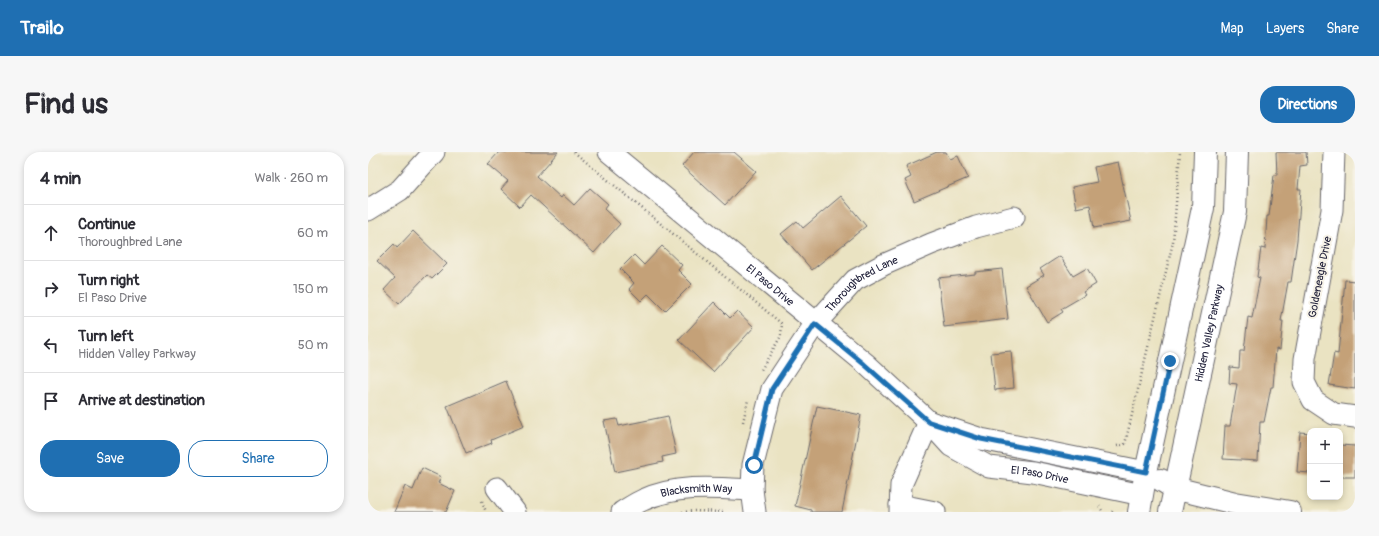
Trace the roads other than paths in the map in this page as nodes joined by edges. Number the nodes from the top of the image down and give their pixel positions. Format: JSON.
{"nodes":[{"id":1,"x":434,"y":152,"type":"edge"},
{"id":2,"x":609,"y":152,"type":"edge"},
{"id":3,"x":1205,"y":152,"type":"edge"},
{"id":4,"x":1237,"y":152,"type":"edge"},
{"id":5,"x":1334,"y":152,"type":"edge"},
{"id":6,"x":368,"y":210,"type":"edge"},
{"id":7,"x":1014,"y":216,"type":"dead end"},
{"id":8,"x":815,"y":324,"type":"junction"},
{"id":9,"x":1355,"y":417,"type":"edge"},
{"id":10,"x":929,"y":422,"type":"junction"},
{"id":11,"x":1146,"y":472,"type":"junction"},
{"id":12,"x":497,"y":488,"type":"dead end"},
{"id":13,"x":1174,"y":488,"type":"junction"},
{"id":14,"x":752,"y":490,"type":"junction"},
{"id":15,"x":1140,"y":503,"type":"edge"},
{"id":16,"x":900,"y":508,"type":"edge"},
{"id":17,"x":515,"y":512,"type":"edge"},
{"id":18,"x":622,"y":512,"type":"edge"},
{"id":19,"x":754,"y":512,"type":"edge"},
{"id":20,"x":935,"y":512,"type":"edge"},
{"id":21,"x":1170,"y":512,"type":"edge"},
{"id":22,"x":1290,"y":512,"type":"edge"}],
"edges":[{"from":1,"to":6,"type":"street"},
{"from":2,"to":8,"type":"street","name":"El Paso Drive"},
{"from":3,"to":11,"type":"main road"},
{"from":4,"to":13,"type":"main road","name":"Hidden Valley Parkway"},
{"from":5,"to":9,"type":"street","name":"Goldeneagle Drive"},
{"from":7,"to":8,"type":"street","name":"Thoroughbred Lane"},
{"from":8,"to":10,"type":"street","name":"El Paso Drive"},
{"from":8,"to":14,"type":"street","name":"Thoroughbred Lane"},
{"from":10,"to":11,"type":"street","name":"El Paso Drive"},
{"from":10,"to":15,"type":"street","name":"El Paso Drive"},
{"from":10,"to":16,"type":"street"},
{"from":11,"to":13,"type":"main road"},
{"from":11,"to":15,"type":"main road"},
{"from":12,"to":17,"type":"street"},
{"from":13,"to":15,"type":"main road"},
{"from":13,"to":21,"type":"main road","name":"Hidden Valley Parkway"},
{"from":13,"to":22,"type":"main road"},
{"from":14,"to":18,"type":"street","name":"Blacksmith Way"},
{"from":14,"to":19,"type":"street","name":"Thoroughbred Lane"},
{"from":16,"to":20,"type":"street"}]}
